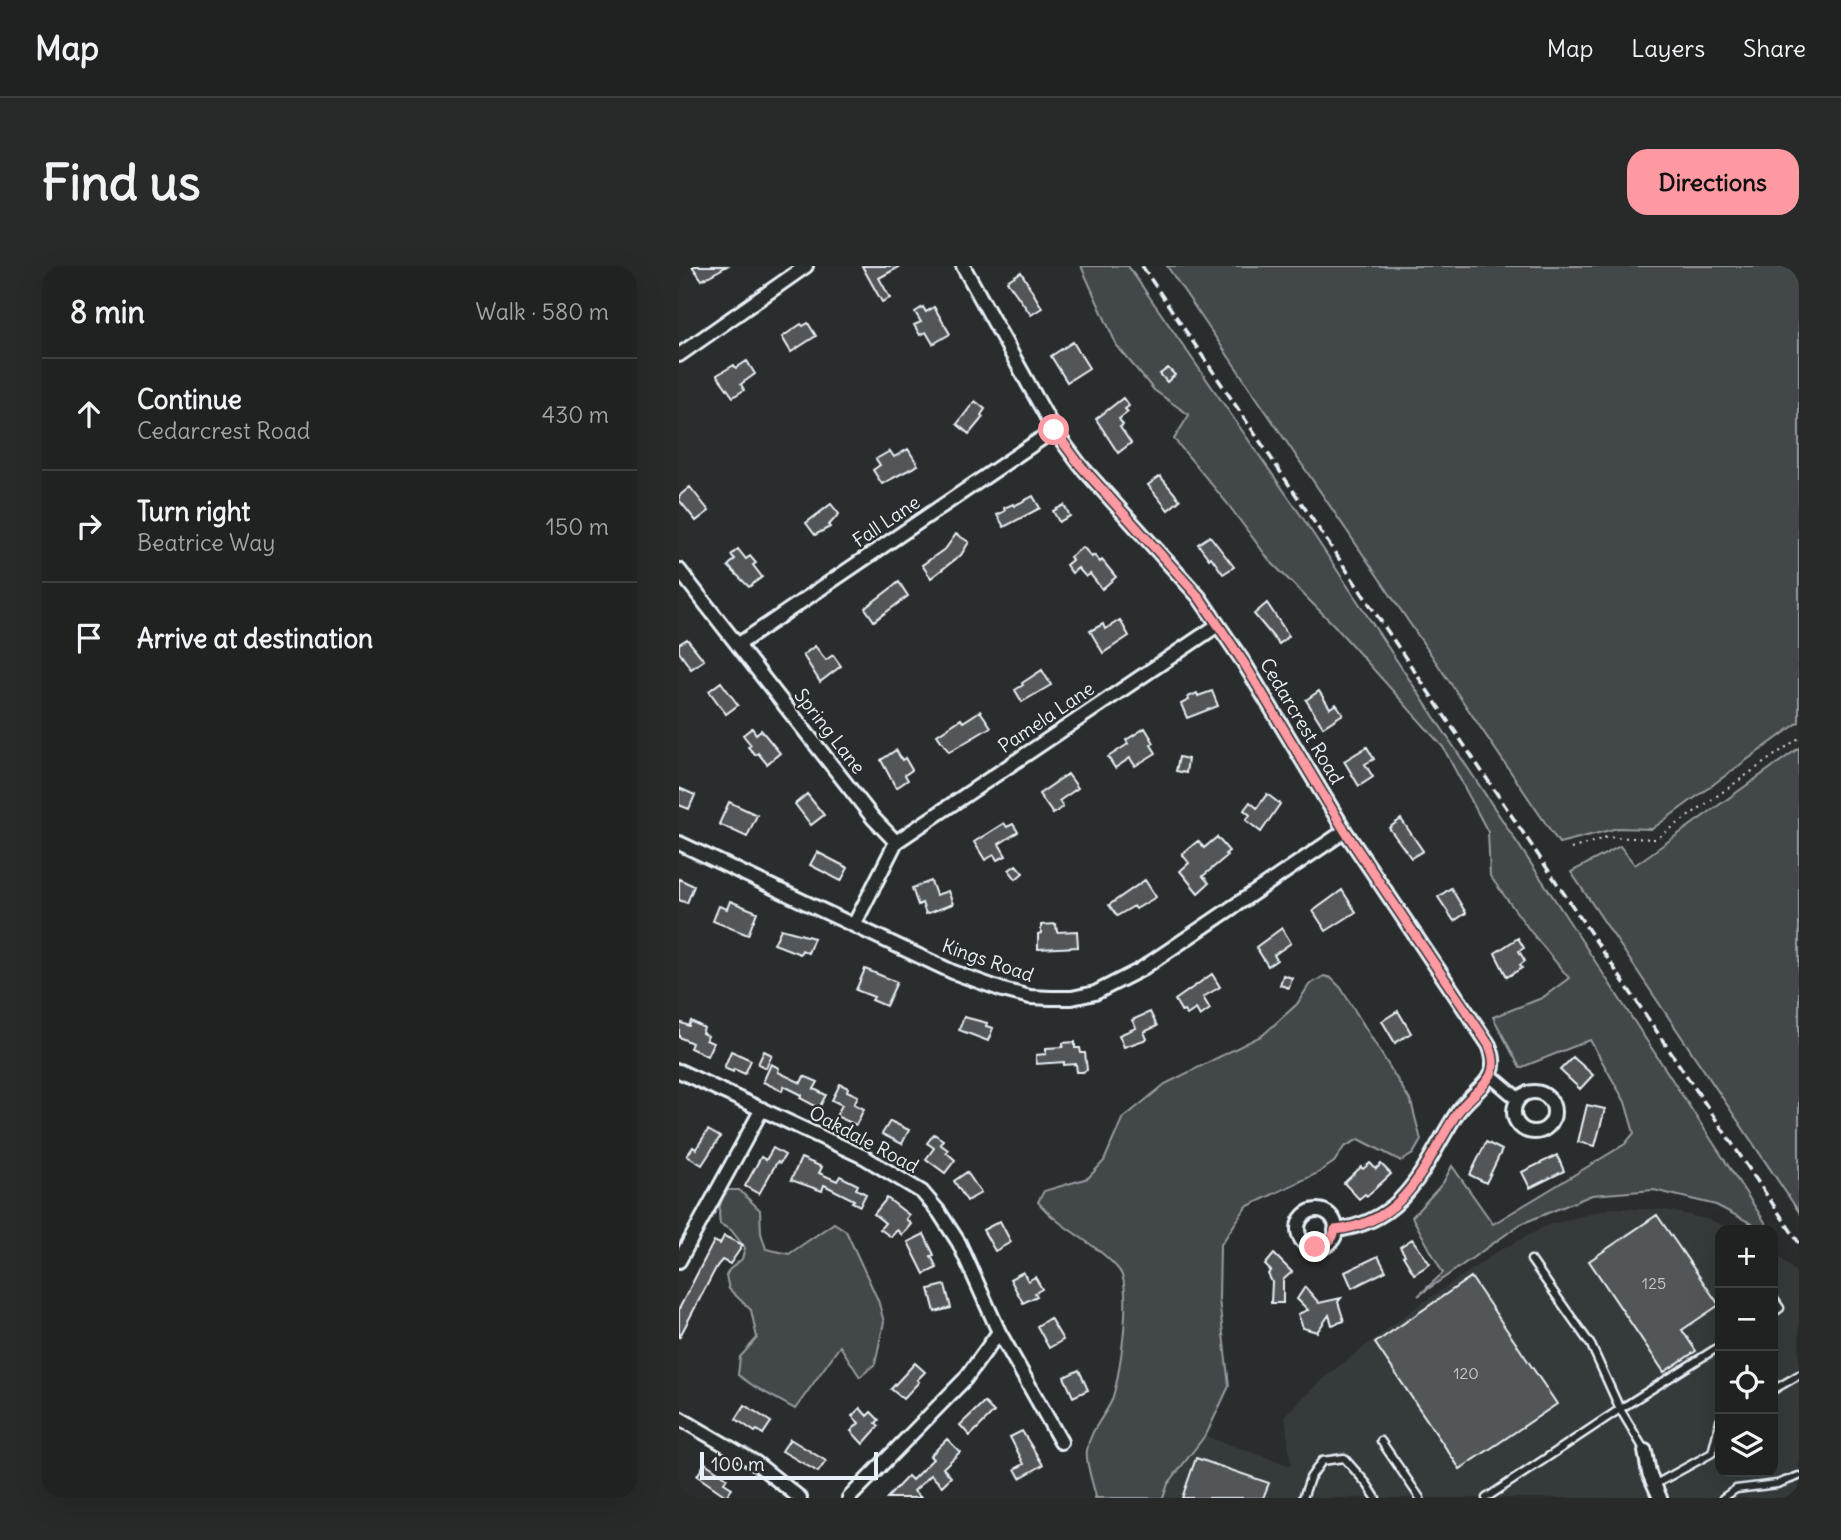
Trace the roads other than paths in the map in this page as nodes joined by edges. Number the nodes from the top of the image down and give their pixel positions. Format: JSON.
{"nodes":[{"id":1,"x":806,"y":266,"type":"edge"},
{"id":2,"x":963,"y":266,"type":"edge"},
{"id":3,"x":679,"y":355,"type":"edge"},
{"id":4,"x":1054,"y":430,"type":"junction"},
{"id":5,"x":679,"y":570,"type":"edge"},
{"id":6,"x":1218,"y":625,"type":"junction"},
{"id":7,"x":739,"y":644,"type":"junction"},
{"id":8,"x":1345,"y":831,"type":"junction"},
{"id":9,"x":895,"y":842,"type":"junction"},
{"id":10,"x":679,"y":843,"type":"edge"},
{"id":11,"x":854,"y":925,"type":"junction"},
{"id":12,"x":679,"y":1071,"type":"edge"},
{"id":13,"x":1491,"y":1076,"type":"junction"},
{"id":14,"x":1518,"y":1099,"type":"dead end"},
{"id":15,"x":762,"y":1110,"type":"junction"},
{"id":16,"x":1335,"y":1230,"type":"dead end"},
{"id":17,"x":1531,"y":1260,"type":"dead end"},
{"id":18,"x":679,"y":1261,"type":"edge"},
{"id":19,"x":999,"y":1332,"type":"junction"},
{"id":20,"x":1715,"y":1349,"type":"edge"},
{"id":21,"x":1799,"y":1375,"type":"edge"},
{"id":22,"x":1778,"y":1387,"type":"edge"},
{"id":23,"x":1621,"y":1409,"type":"junction"},
{"id":24,"x":679,"y":1418,"type":"edge"},
{"id":25,"x":1715,"y":1439,"type":"edge"},
{"id":26,"x":1381,"y":1441,"type":"dead end"},
{"id":27,"x":1061,"y":1442,"type":"dead end"},
{"id":28,"x":1646,"y":1451,"type":"joint"},
{"id":29,"x":1799,"y":1476,"type":"edge"},
{"id":30,"x":1654,"y":1485,"type":"junction"},
{"id":31,"x":800,"y":1498,"type":"edge"},
{"id":32,"x":849,"y":1498,"type":"edge"},
{"id":33,"x":1303,"y":1498,"type":"edge"},
{"id":34,"x":1376,"y":1498,"type":"edge"},
{"id":35,"x":1420,"y":1498,"type":"edge"},
{"id":36,"x":1486,"y":1498,"type":"edge"},
{"id":37,"x":1660,"y":1498,"type":"edge"},
{"id":38,"x":1723,"y":1498,"type":"edge"}],
"edges":[{"from":1,"to":3,"type":"street"},
{"from":2,"to":4,"type":"street","name":"Cedarcrest Road"},
{"from":4,"to":6,"type":"street","name":"Cedarcrest Road"},
{"from":4,"to":7,"type":"street","name":"Fall Lane"},
{"from":5,"to":7,"type":"street","name":"Spring Lane"},
{"from":6,"to":8,"type":"street","name":"Cedarcrest Road"},
{"from":6,"to":9,"type":"street","name":"Pamela Lane"},
{"from":7,"to":9,"type":"street","name":"Spring Lane"},
{"from":8,"to":11,"type":"street","name":"Kings Road"},
{"from":8,"to":13,"type":"street","name":"Cedarcrest Road"},
{"from":9,"to":11,"type":"street"},
{"from":10,"to":11,"type":"street","name":"Kings Road"},
{"from":12,"to":15,"type":"street","name":"Oakdale Road"},
{"from":13,"to":14,"type":"street"},
{"from":13,"to":16,"type":"street"},
{"from":15,"to":18,"type":"street"},
{"from":15,"to":19,"type":"street","name":"Oakdale Road"},
{"from":17,"to":23,"type":"lane"},
{"from":19,"to":27,"type":"street","name":"Oakdale Road"},
{"from":19,"to":32,"type":"street"},
{"from":20,"to":23,"type":"lane"},
{"from":21,"to":22,"type":"lane"},
{"from":23,"to":28,"type":"lane"},
{"from":23,"to":36,"type":"lane"},
{"from":24,"to":31,"type":"street"},
{"from":25,"to":30,"type":"lane"},
{"from":26,"to":35,"type":"lane"},
{"from":28,"to":30,"type":"street"},
{"from":29,"to":38,"type":"lane"},
{"from":30,"to":37,"type":"street"},
{"from":33,"to":34,"type":"lane"}]}
